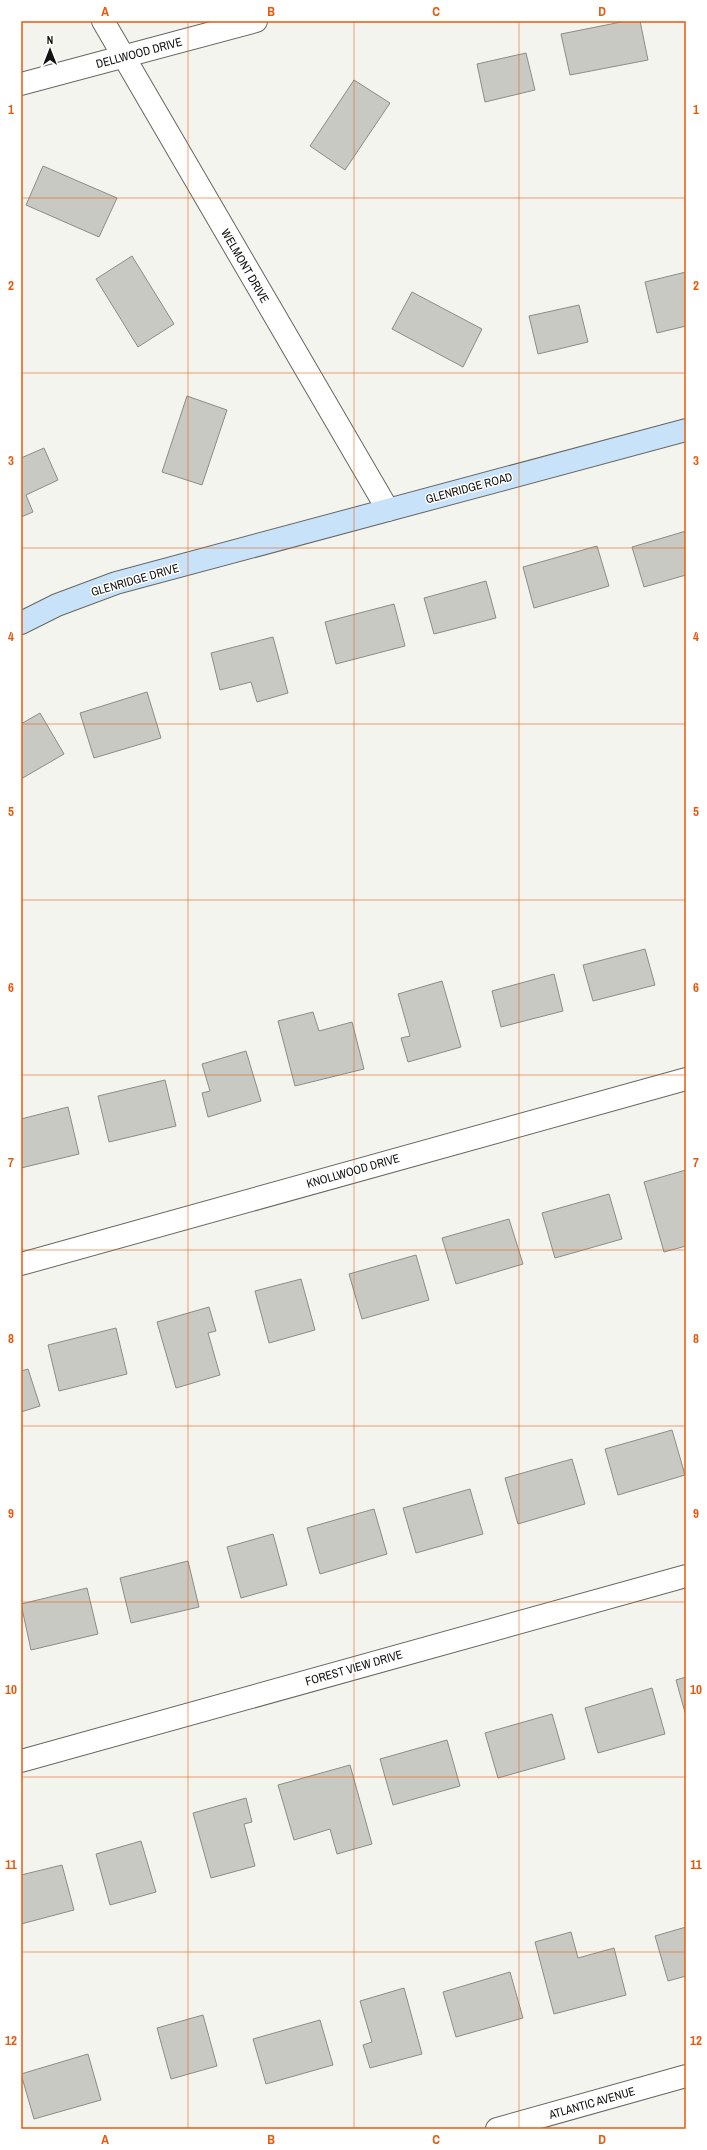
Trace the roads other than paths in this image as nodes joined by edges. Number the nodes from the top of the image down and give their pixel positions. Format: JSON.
{"nodes":[{"id":1,"x":103,"y":21,"type":"edge"},
{"id":2,"x":256,"y":21,"type":"edge"},
{"id":3,"x":123,"y":58,"type":"junction"},
{"id":4,"x":21,"y":84,"type":"edge"},
{"id":5,"x":686,"y":430,"type":"edge"},
{"id":6,"x":388,"y":510,"type":"junction"},
{"id":7,"x":252,"y":547,"type":"joint"},
{"id":8,"x":21,"y":623,"type":"edge"},
{"id":9,"x":686,"y":1079,"type":"edge"},
{"id":10,"x":21,"y":1264,"type":"edge"},
{"id":11,"x":686,"y":1576,"type":"edge"},
{"id":12,"x":21,"y":1761,"type":"edge"},
{"id":13,"x":686,"y":2076,"type":"edge"},
{"id":14,"x":497,"y":2129,"type":"edge"}],
"edges":[{"from":1,"to":3,"type":"street","name":"WELMONT DRIVE"},
{"from":2,"to":3,"type":"street","name":"DELLWOOD DRIVE"},
{"from":3,"to":4,"type":"street","name":"DELLWOOD DRIVE"},
{"from":3,"to":6,"type":"street","name":"WELMONT DRIVE"},
{"from":5,"to":6,"type":"street","name":"GLENRIDGE ROAD"},
{"from":6,"to":7,"type":"street","name":"GLENRIDGE ROAD"},
{"from":7,"to":8,"type":"street","name":"GLENRIDGE DRIVE"},
{"from":9,"to":10,"type":"street","name":"KNOLLWOOD DRIVE"},
{"from":11,"to":12,"type":"street","name":"FOREST VIEW DRIVE"},
{"from":13,"to":14,"type":"street","name":"ATLANTIC AVENUE"}]}
